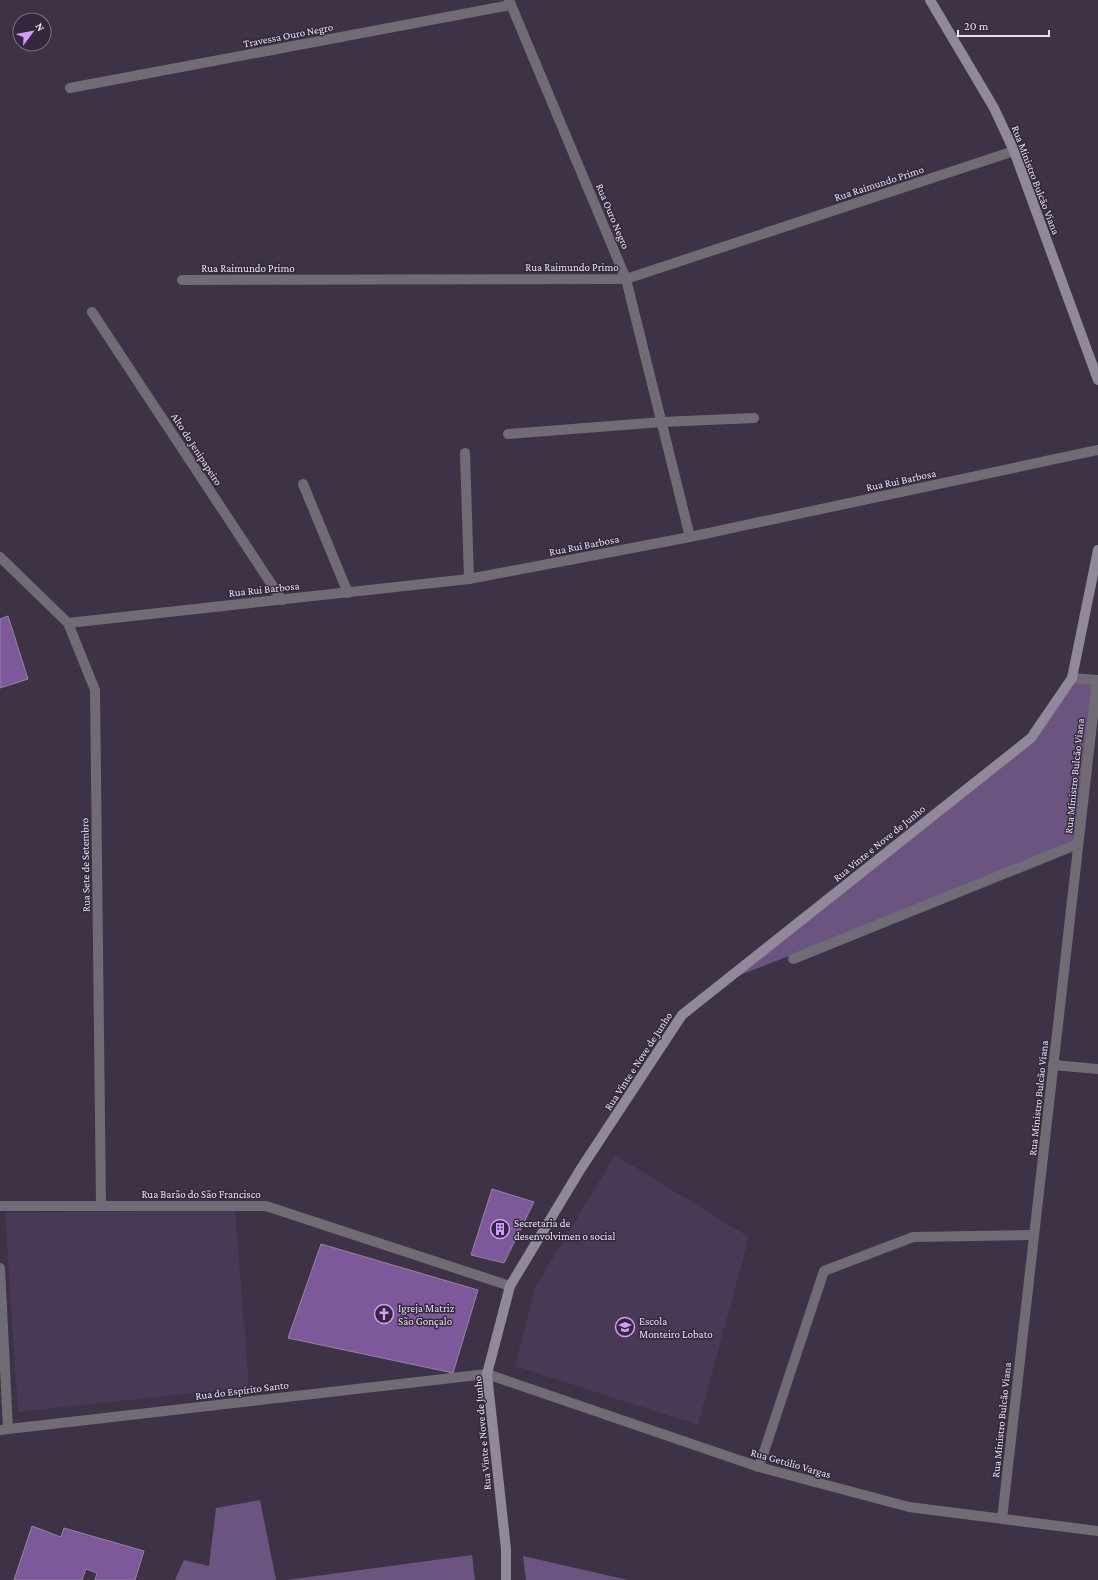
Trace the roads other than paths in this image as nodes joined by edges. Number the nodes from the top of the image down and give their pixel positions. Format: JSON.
{"nodes":[{"id":1,"x":930,"y":0,"type":"edge"},
{"id":2,"x":510,"y":3,"type":"edge"},
{"id":3,"x":70,"y":88,"type":"dead end"},
{"id":4,"x":1014,"y":151,"type":"junction"},
{"id":5,"x":626,"y":279,"type":"junction"},
{"id":6,"x":182,"y":280,"type":"dead end"},
{"id":7,"x":92,"y":312,"type":"dead end"},
{"id":8,"x":1098,"y":380,"type":"edge"},
{"id":9,"x":754,"y":418,"type":"dead end"},
{"id":10,"x":662,"y":422,"type":"junction"},
{"id":11,"x":508,"y":434,"type":"dead end"},
{"id":12,"x":1098,"y":450,"type":"edge"},
{"id":13,"x":465,"y":453,"type":"dead end"},
{"id":14,"x":303,"y":484,"type":"dead end"},
{"id":15,"x":690,"y":537,"type":"junction"},
{"id":16,"x":1098,"y":550,"type":"edge"},
{"id":17,"x":0,"y":557,"type":"edge"},
{"id":18,"x":470,"y":579,"type":"junction"},
{"id":19,"x":348,"y":593,"type":"junction"},
{"id":20,"x":282,"y":600,"type":"junction"},
{"id":21,"x":68,"y":623,"type":"junction"},
{"id":22,"x":1072,"y":678,"type":"junction"},
{"id":23,"x":1097,"y":680,"type":"edge"},
{"id":24,"x":1078,"y":844,"type":"junction"},
{"id":25,"x":793,"y":959,"type":"dead end"},
{"id":26,"x":1054,"y":1065,"type":"junction"},
{"id":27,"x":1098,"y":1069,"type":"edge"},
{"id":28,"x":0,"y":1206,"type":"edge"},
{"id":29,"x":101,"y":1206,"type":"junction"},
{"id":30,"x":1034,"y":1235,"type":"junction"},
{"id":31,"x":0,"y":1268,"type":"edge"},
{"id":32,"x":510,"y":1286,"type":"junction"},
{"id":33,"x":487,"y":1374,"type":"junction"},
{"id":34,"x":4,"y":1430,"type":"edge"},
{"id":35,"x":759,"y":1467,"type":"junction"},
{"id":36,"x":1002,"y":1519,"type":"junction"},
{"id":37,"x":1098,"y":1530,"type":"edge"},
{"id":38,"x":506,"y":1580,"type":"edge"}],
"edges":[{"from":1,"to":4,"type":"street","name":"Rua Ministro Bulcão Viana"},
{"from":2,"to":3,"type":"street","name":"Travessa Ouro Negro"},
{"from":2,"to":5,"type":"street","name":"Rua Ouro Negro"},
{"from":4,"to":5,"type":"street","name":"Rua Raimundo Primo"},
{"from":4,"to":8,"type":"street","name":"Rua Ministro Bulcão Viana"},
{"from":5,"to":6,"type":"street","name":"Rua Raimundo Primo"},
{"from":5,"to":10,"type":"street","name":"Rua Ouro Negro"},
{"from":7,"to":20,"type":"street","name":"Alto do Jenipapeiro"},
{"from":9,"to":10,"type":"street"},
{"from":10,"to":11,"type":"street"},
{"from":10,"to":15,"type":"street","name":"Rua Ouro Negro"},
{"from":12,"to":15,"type":"street","name":"Rua Rui Barbosa"},
{"from":13,"to":18,"type":"street"},
{"from":14,"to":19,"type":"street"},
{"from":15,"to":18,"type":"street","name":"Rua Rui Barbosa"},
{"from":16,"to":22,"type":"street"},
{"from":17,"to":21,"type":"street","name":"Rua Sete de Setembro"},
{"from":18,"to":19,"type":"street","name":"Rua Rui Barbosa"},
{"from":19,"to":20,"type":"street","name":"Rua Rui Barbosa"},
{"from":20,"to":21,"type":"street","name":"Rua Rui Barbosa"},
{"from":21,"to":29,"type":"street","name":"Rua Sete de Setembro"},
{"from":22,"to":23,"type":"street"},
{"from":22,"to":32,"type":"street","name":"Rua Vinte e Nove de Junho"},
{"from":23,"to":24,"type":"street","name":"Rua Ministro Bulcão Viana"},
{"from":24,"to":25,"type":"street"},
{"from":24,"to":26,"type":"street","name":"Rua Ministro Bulcão Viana"},
{"from":26,"to":27,"type":"street"},
{"from":26,"to":30,"type":"street","name":"Rua Ministro Bulcão Viana"},
{"from":28,"to":29,"type":"street","name":"Rua Barão do São Francisco"},
{"from":29,"to":32,"type":"street","name":"Rua Barão do São Francisco"},
{"from":30,"to":35,"type":"street"},
{"from":30,"to":36,"type":"street","name":"Rua Ministro Bulcão Viana"},
{"from":31,"to":34,"type":"street"},
{"from":32,"to":33,"type":"street","name":"Rua Vinte e Nove de Junho"},
{"from":33,"to":34,"type":"street","name":"Rua do Espírito Santo"},
{"from":33,"to":35,"type":"street","name":"Rua Getúlio Vargas"},
{"from":33,"to":38,"type":"street","name":"Rua Vinte e Nove de Junho"},
{"from":35,"to":36,"type":"street","name":"Rua Getúlio Vargas"},
{"from":36,"to":37,"type":"street","name":"Rua Getúlio Vargas"}]}
